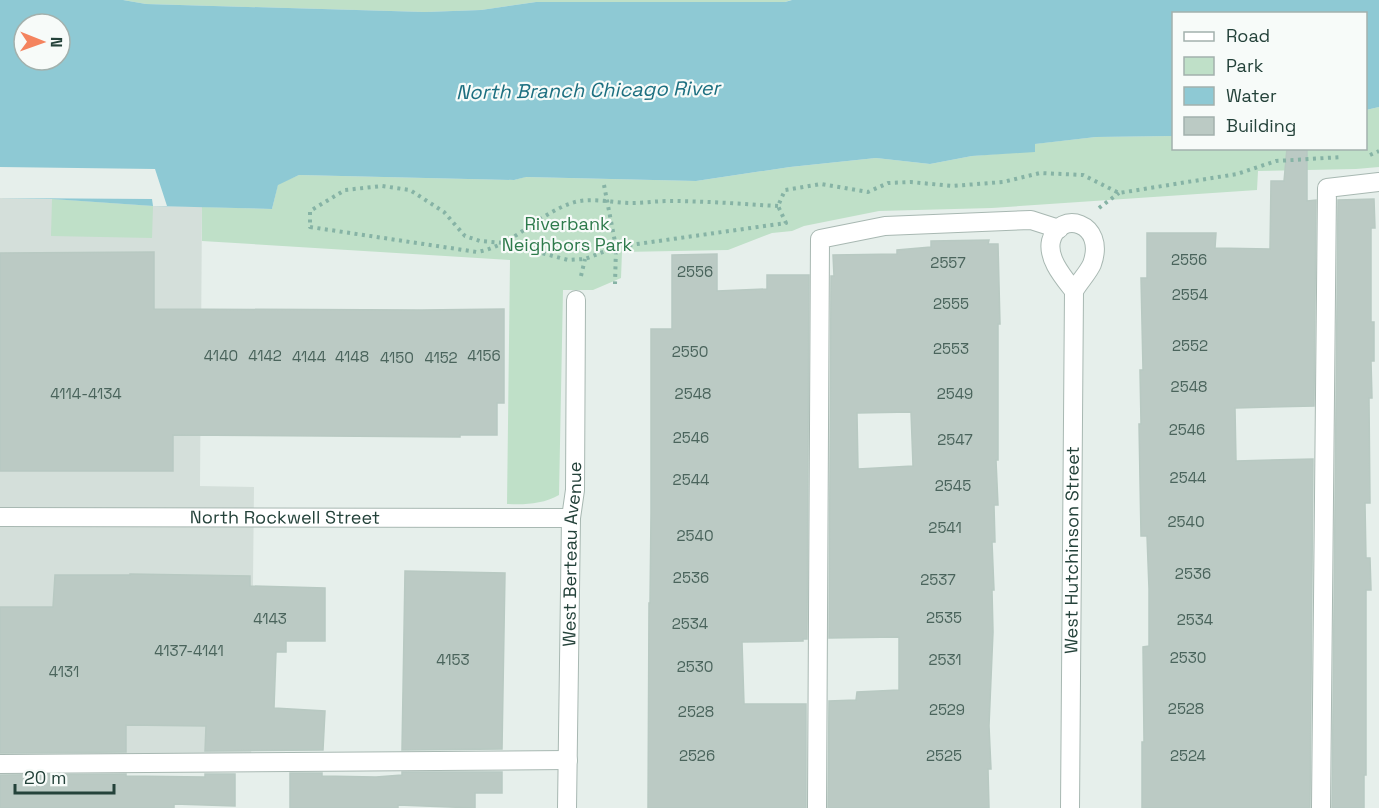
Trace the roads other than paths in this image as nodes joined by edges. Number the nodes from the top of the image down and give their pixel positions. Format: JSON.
{"nodes":[{"id":1,"x":1379,"y":182,"type":"edge"},
{"id":2,"x":1059,"y":229,"type":"junction"},
{"id":3,"x":1074,"y":291,"type":"junction"},
{"id":4,"x":576,"y":300,"type":"dead end"},
{"id":5,"x":0,"y":518,"type":"edge"},
{"id":6,"x":572,"y":518,"type":"junction"},
{"id":7,"x":568,"y":760,"type":"junction"},
{"id":8,"x":0,"y":764,"type":"edge"},
{"id":9,"x":567,"y":808,"type":"edge"},
{"id":10,"x":817,"y":808,"type":"edge"},
{"id":11,"x":1070,"y":808,"type":"edge"},
{"id":12,"x":1321,"y":808,"type":"edge"}],
"edges":[{"from":1,"to":12,"type":"street"},
{"from":2,"to":3,"type":"street"},
{"from":2,"to":3,"type":"street"},
{"from":2,"to":10,"type":"street"},
{"from":3,"to":11,"type":"street","name":"West Hutchinson Street"},
{"from":4,"to":6,"type":"street","name":"West Berteau Avenue"},
{"from":5,"to":6,"type":"street","name":"North Rockwell Street"},
{"from":6,"to":7,"type":"street","name":"West Berteau Avenue"},
{"from":7,"to":8,"type":"street"},
{"from":7,"to":9,"type":"street","name":"West Berteau Avenue"}]}
